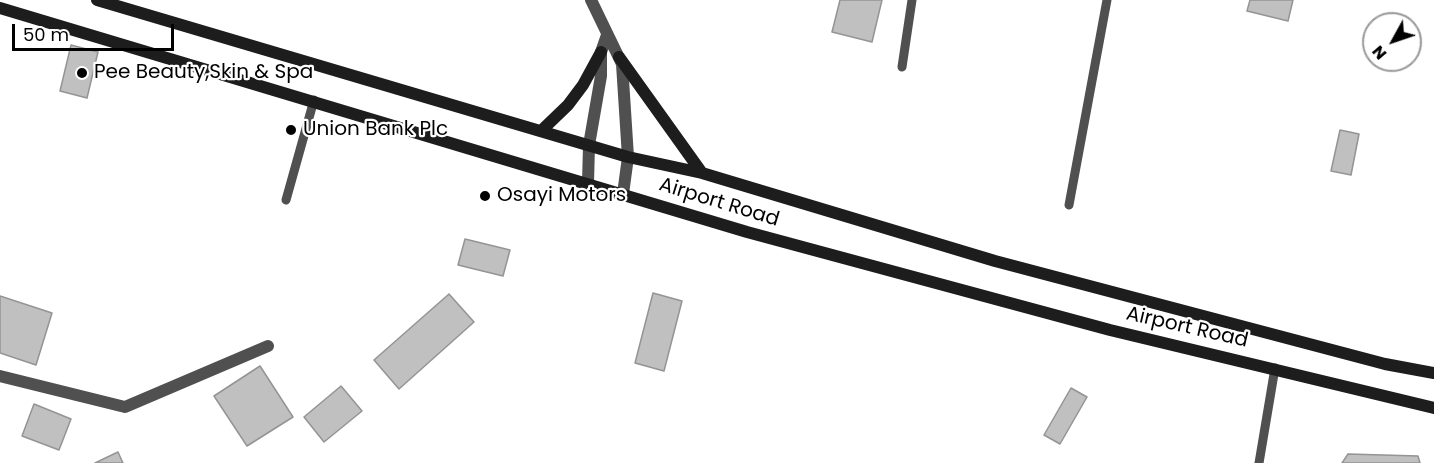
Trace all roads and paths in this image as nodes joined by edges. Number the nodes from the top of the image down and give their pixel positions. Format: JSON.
{"nodes":[{"id":1,"x":97,"y":0,"type":"edge"},
{"id":2,"x":591,"y":0,"type":"edge"},
{"id":3,"x":912,"y":0,"type":"edge"},
{"id":4,"x":1107,"y":0,"type":"edge"},
{"id":5,"x":0,"y":8,"type":"edge"},
{"id":6,"x":607,"y":35,"type":"junction"},
{"id":7,"x":601,"y":52,"type":"junction"},
{"id":8,"x":619,"y":57,"type":"junction"},
{"id":9,"x":902,"y":68,"type":"dead end"},
{"id":10,"x":314,"y":100,"type":"junction"},
{"id":11,"x":541,"y":131,"type":"junction"},
{"id":12,"x":589,"y":145,"type":"junction"},
{"id":13,"x":628,"y":157,"type":"junction"},
{"id":14,"x":702,"y":173,"type":"junction"},
{"id":15,"x":588,"y":183,"type":"junction"},
{"id":16,"x":623,"y":194,"type":"junction"},
{"id":17,"x":286,"y":200,"type":"dead end"},
{"id":18,"x":1069,"y":205,"type":"dead end"},
{"id":19,"x":268,"y":346,"type":"dead end"},
{"id":20,"x":1275,"y":368,"type":"junction"},
{"id":21,"x":1434,"y":373,"type":"edge"},
{"id":22,"x":0,"y":376,"type":"edge"},
{"id":23,"x":1434,"y":408,"type":"edge"},
{"id":24,"x":1259,"y":463,"type":"edge"}],
"edges":[{"from":1,"to":11,"type":"main road","name":"Airport Road"},
{"from":2,"to":6,"type":"street"},
{"from":3,"to":9,"type":"lane"},
{"from":4,"to":18,"type":"lane"},
{"from":5,"to":10,"type":"main road","name":"Airport Road"},
{"from":6,"to":7,"type":"street"},
{"from":6,"to":8,"type":"street"},
{"from":7,"to":11,"type":"main road"},
{"from":7,"to":12,"type":"street"},
{"from":8,"to":13,"type":"street"},
{"from":8,"to":14,"type":"main road"},
{"from":10,"to":15,"type":"main road","name":"Airport Road"},
{"from":10,"to":17,"type":"lane"},
{"from":11,"to":12,"type":"main road","name":"Airport Road"},
{"from":12,"to":13,"type":"main road","name":"Airport Road"},
{"from":12,"to":15,"type":"street"},
{"from":13,"to":14,"type":"main road","name":"Airport Road"},
{"from":13,"to":16,"type":"street"},
{"from":14,"to":21,"type":"main road","name":"Airport Road"},
{"from":15,"to":16,"type":"main road","name":"Airport Road"},
{"from":16,"to":20,"type":"main road","name":"Airport Road"},
{"from":19,"to":22,"type":"street"},
{"from":20,"to":23,"type":"main road","name":"Airport Road"},
{"from":20,"to":24,"type":"lane"}]}
